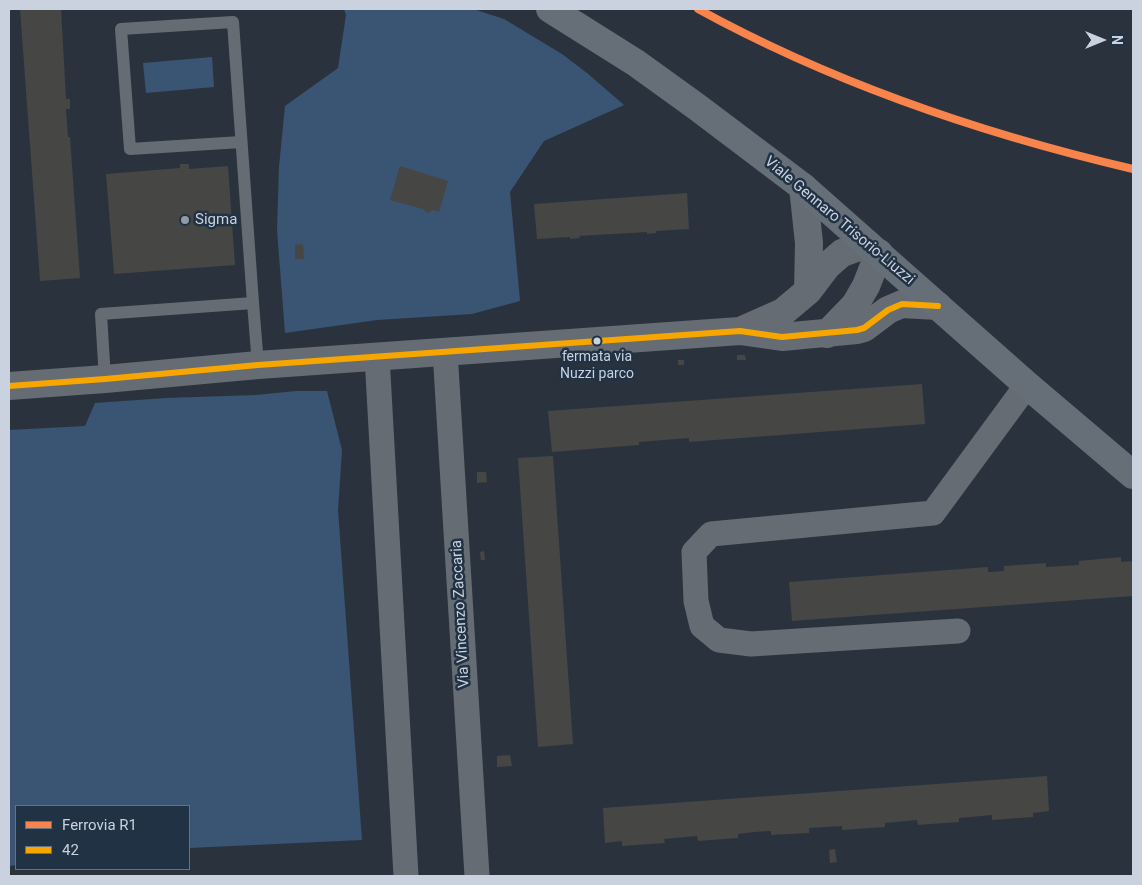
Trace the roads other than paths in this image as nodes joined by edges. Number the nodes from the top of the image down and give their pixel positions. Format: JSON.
{"nodes":[{"id":1,"x":550,"y":9,"type":"edge"},
{"id":2,"x":242,"y":142,"type":"junction"},
{"id":3,"x":803,"y":187,"type":"junction"},
{"id":4,"x":873,"y":249,"type":"junction"},
{"id":5,"x":808,"y":291,"type":"junction"},
{"id":6,"x":253,"y":303,"type":"junction"},
{"id":7,"x":938,"y":306,"type":"junction"},
{"id":8,"x":740,"y":330,"type":"junction"},
{"id":9,"x":827,"y":334,"type":"junction"},
{"id":10,"x":445,"y":351,"type":"junction"},
{"id":11,"x":376,"y":356,"type":"junction"},
{"id":12,"x":258,"y":365,"type":"junction"},
{"id":13,"x":105,"y":379,"type":"junction"},
{"id":14,"x":1028,"y":385,"type":"junction"},
{"id":15,"x":9,"y":386,"type":"edge"},
{"id":16,"x":1133,"y":475,"type":"edge"},
{"id":17,"x":958,"y":631,"type":"dead end"},
{"id":18,"x":406,"y":876,"type":"edge"},
{"id":19,"x":477,"y":876,"type":"edge"}],
"edges":[{"from":1,"to":3,"type":"main road","name":"Viale Gennaro Trisorio-Liuzzi"},
{"from":2,"to":2,"type":"lane"},
{"from":2,"to":6,"type":"lane"},
{"from":3,"to":4,"type":"main road","name":"Viale Gennaro Trisorio-Liuzzi"},
{"from":3,"to":5,"type":"street"},
{"from":4,"to":5,"type":"street"},
{"from":4,"to":7,"type":"main road","name":"Viale Gennaro Trisorio-Liuzzi"},
{"from":4,"to":9,"type":"street"},
{"from":5,"to":8,"type":"street"},
{"from":6,"to":12,"type":"lane"},
{"from":6,"to":13,"type":"lane"},
{"from":7,"to":9,"type":"street"},
{"from":7,"to":14,"type":"main road","name":"Viale Gennaro Trisorio-Liuzzi"},
{"from":8,"to":9,"type":"street"},
{"from":8,"to":10,"type":"street"},
{"from":10,"to":11,"type":"street"},
{"from":10,"to":19,"type":"street","name":"Via Vincenzo Zaccaria"},
{"from":11,"to":12,"type":"street"},
{"from":11,"to":18,"type":"street"},
{"from":12,"to":13,"type":"street"},
{"from":13,"to":15,"type":"street"},
{"from":14,"to":16,"type":"main road","name":"Viale Gennaro Trisorio-Liuzzi"},
{"from":14,"to":17,"type":"street"}]}
